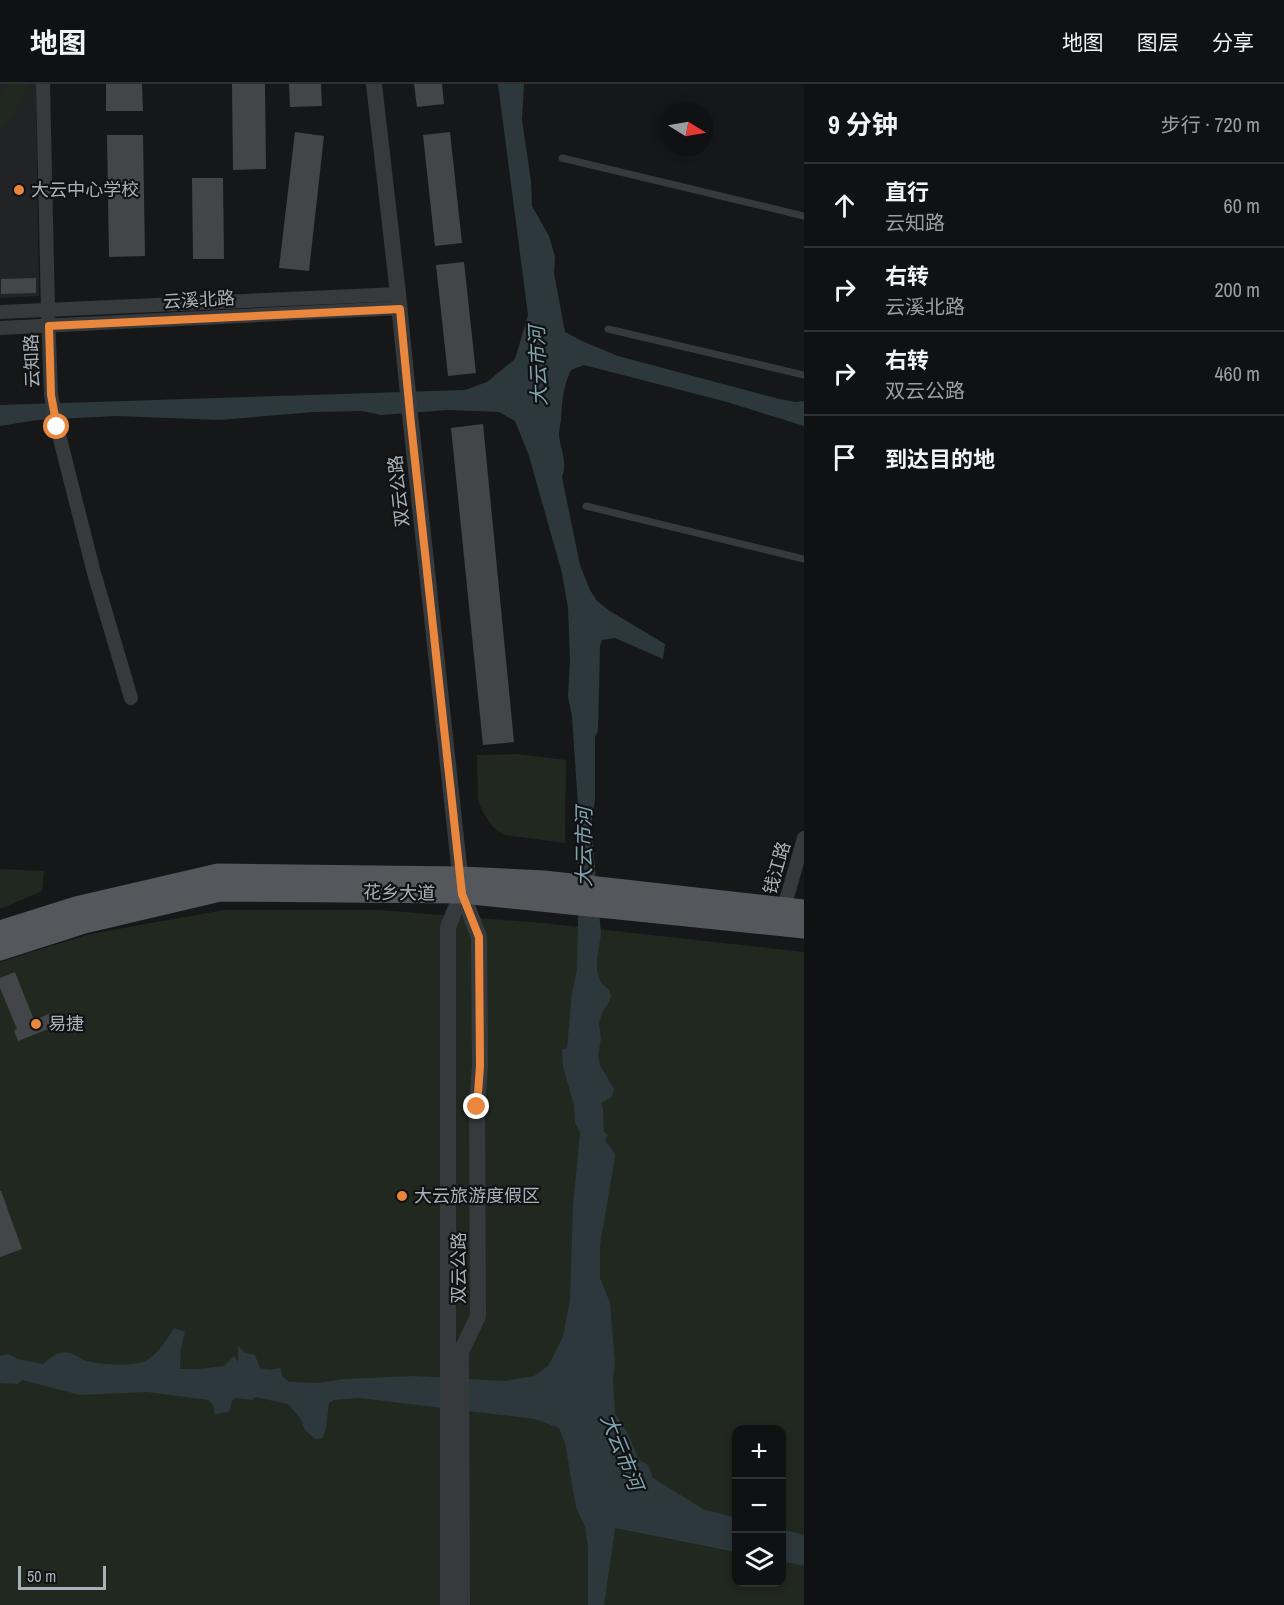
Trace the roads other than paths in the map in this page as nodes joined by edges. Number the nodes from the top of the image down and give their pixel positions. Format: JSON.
{"nodes":[{"id":1,"x":44,"y":84,"type":"edge"},
{"id":2,"x":374,"y":84,"type":"edge"},
{"id":3,"x":562,"y":158,"type":"dead end"},
{"id":4,"x":804,"y":216,"type":"edge"},
{"id":5,"x":399,"y":301,"type":"junction"},
{"id":6,"x":48,"y":310,"type":"junction"},
{"id":7,"x":0,"y":312,"type":"edge"},
{"id":8,"x":49,"y":326,"type":"junction"},
{"id":9,"x":0,"y":328,"type":"edge"},
{"id":10,"x":608,"y":328,"type":"dead end"},
{"id":11,"x":804,"y":375,"type":"edge"},
{"id":12,"x":586,"y":506,"type":"dead end"},
{"id":13,"x":804,"y":559,"type":"edge"},
{"id":14,"x":131,"y":698,"type":"dead end"},
{"id":15,"x":804,"y":838,"type":"edge"},
{"id":16,"x":461,"y":885,"type":"junction"},
{"id":17,"x":619,"y":899,"type":"junction"},
{"id":18,"x":794,"y":909,"type":"edge"},
{"id":19,"x":804,"y":927,"type":"edge"},
{"id":20,"x":0,"y":931,"type":"edge"},
{"id":21,"x":0,"y":950,"type":"edge"},
{"id":22,"x":455,"y":1372,"type":"junction"},
{"id":23,"x":455,"y":1423,"type":"junction"},
{"id":24,"x":448,"y":1605,"type":"edge"},
{"id":25,"x":462,"y":1605,"type":"edge"}],
"edges":[{"from":1,"to":6,"type":"street","name":"云知路"},
{"from":2,"to":5,"type":"street","name":"双云公路"},
{"from":3,"to":4,"type":"lane"},
{"from":5,"to":6,"type":"street","name":"云溪北路"},
{"from":5,"to":8,"type":"street","name":"云溪北路"},
{"from":5,"to":16,"type":"street","name":"双云公路"},
{"from":6,"to":7,"type":"street","name":"云溪北路"},
{"from":6,"to":8,"type":"street","name":"云知路"},
{"from":8,"to":9,"type":"street","name":"云溪北路"},
{"from":8,"to":14,"type":"street","name":"云知路"},
{"from":10,"to":11,"type":"lane"},
{"from":12,"to":13,"type":"lane"},
{"from":15,"to":18,"type":"street","name":"钱江路"},
{"from":16,"to":17,"type":"main road","name":"花乡大道"},
{"from":16,"to":20,"type":"main road","name":"花乡大道"},
{"from":16,"to":21,"type":"main road","name":"花乡大道"},
{"from":16,"to":22,"type":"street","name":"双云公路"},
{"from":16,"to":22,"type":"street","name":"双云公路"},
{"from":17,"to":18,"type":"main road","name":"花乡大道"},
{"from":17,"to":19,"type":"main road","name":"花乡大道"},
{"from":22,"to":23,"type":"street","name":"双云公路"},
{"from":23,"to":24,"type":"street","name":"双云公路"},
{"from":23,"to":25,"type":"street","name":"双云公路"}]}
